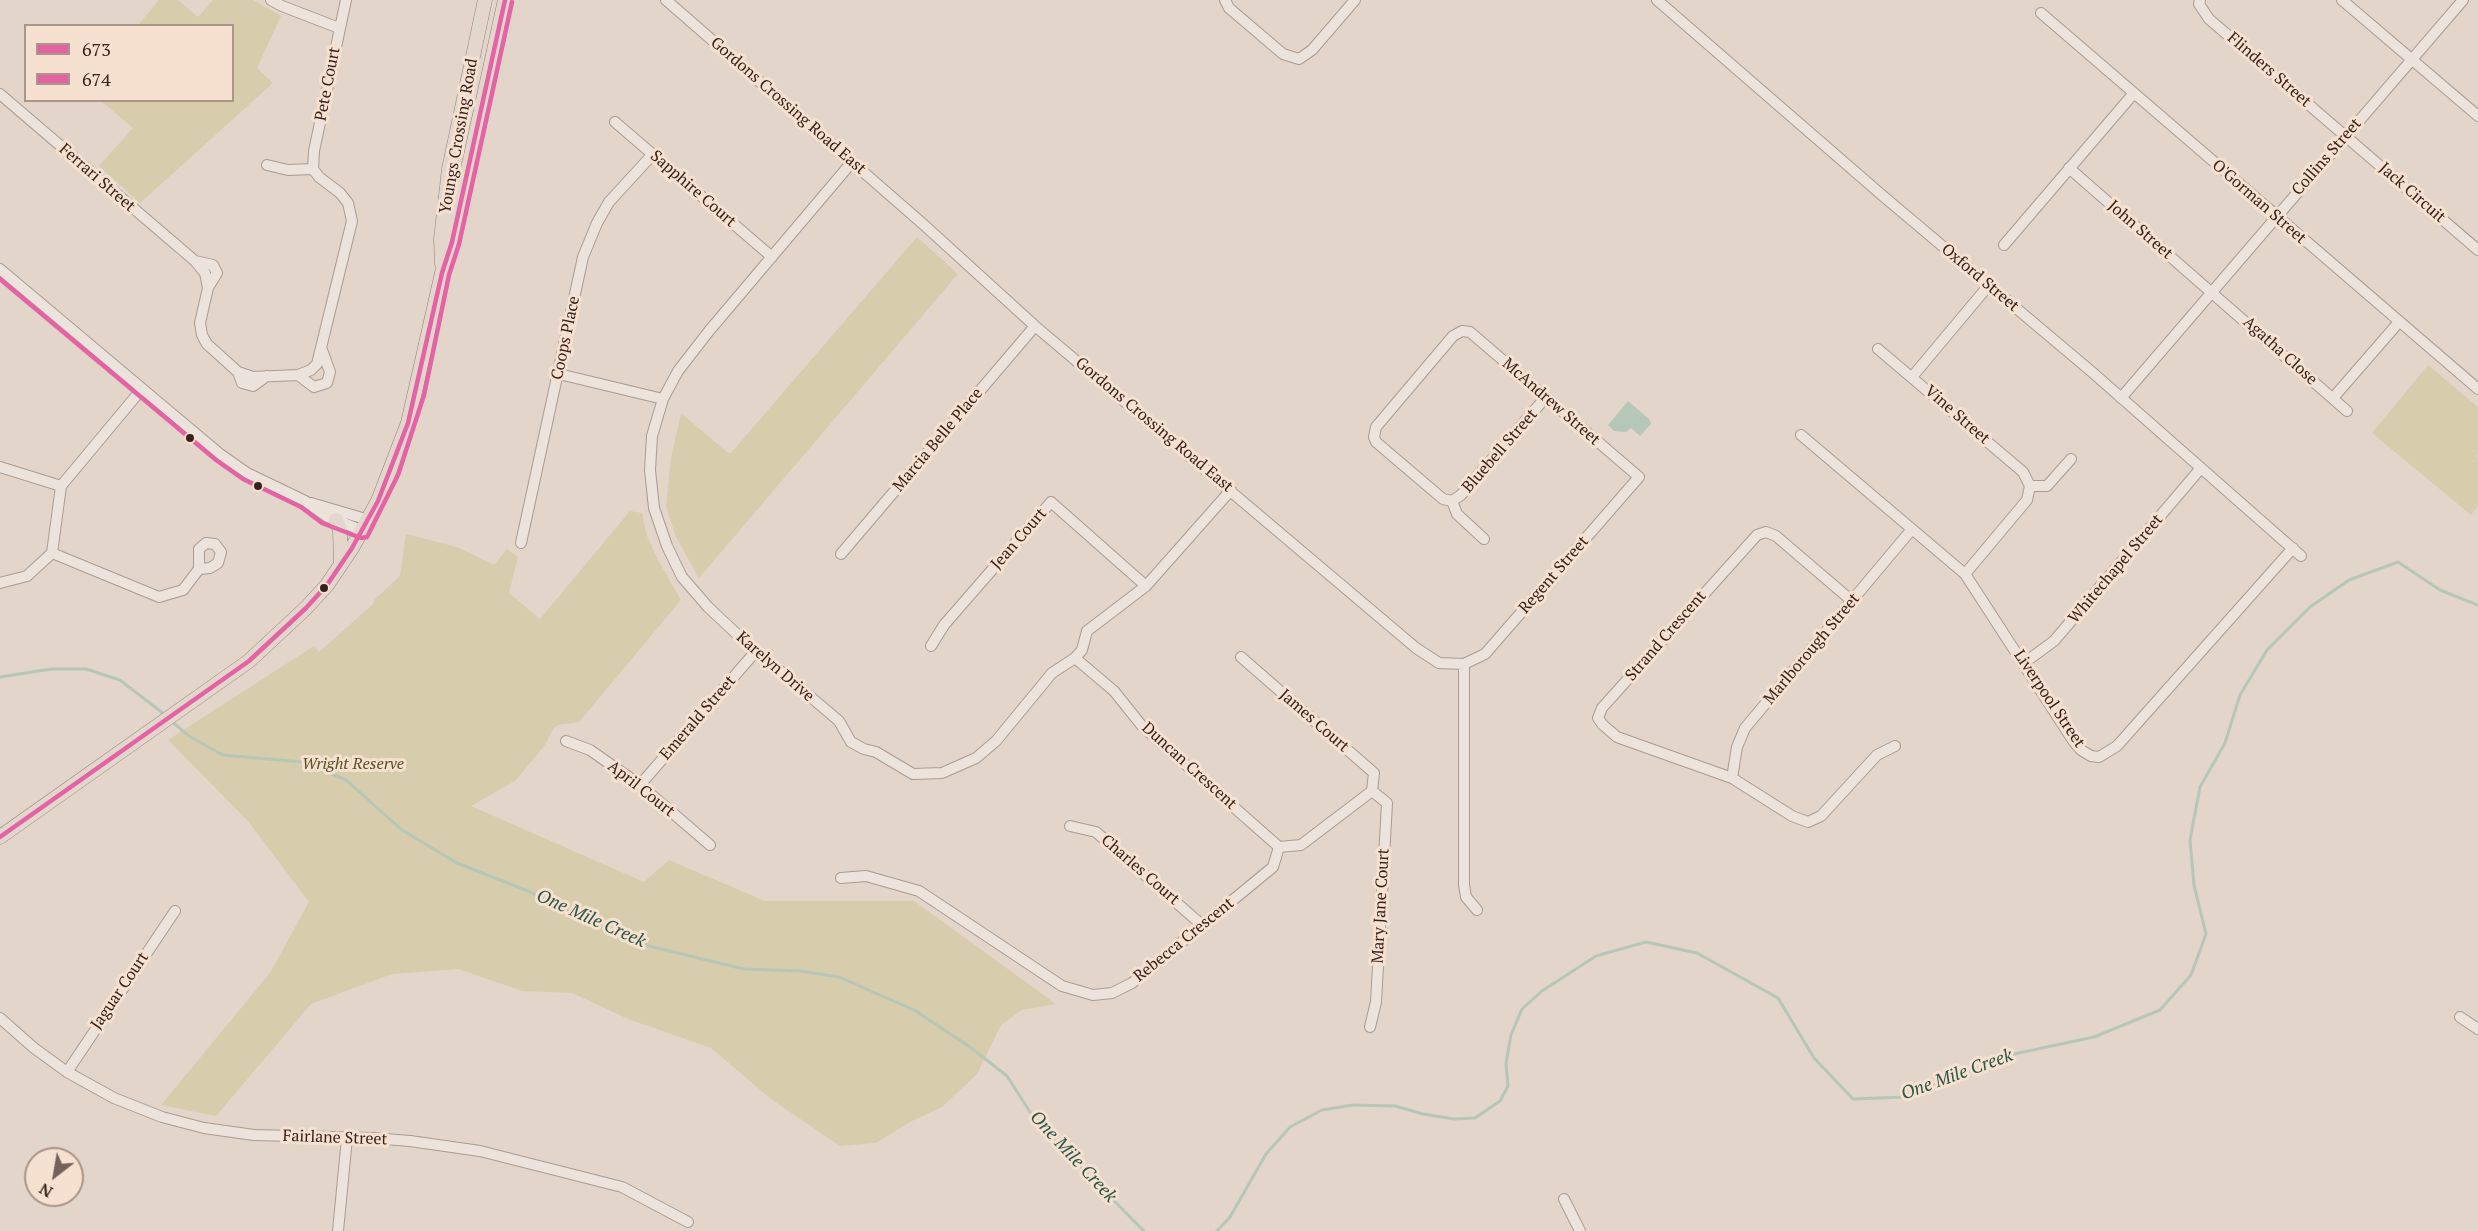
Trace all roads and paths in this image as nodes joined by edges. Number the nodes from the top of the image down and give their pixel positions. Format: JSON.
{"nodes":[{"id":1,"x":271,"y":0,"type":"edge"},
{"id":2,"x":346,"y":0,"type":"edge"},
{"id":3,"x":485,"y":0,"type":"edge"},
{"id":4,"x":505,"y":0,"type":"edge"},
{"id":5,"x":666,"y":0,"type":"edge"},
{"id":6,"x":1225,"y":0,"type":"edge"},
{"id":7,"x":1355,"y":0,"type":"edge"},
{"id":8,"x":1658,"y":0,"type":"edge"},
{"id":9,"x":2200,"y":0,"type":"edge"},
{"id":10,"x":2342,"y":0,"type":"edge"},
{"id":11,"x":2463,"y":0,"type":"edge"},
{"id":12,"x":2041,"y":13,"type":"dead end"},
{"id":13,"x":339,"y":28,"type":"junction"},
{"id":14,"x":2412,"y":60,"type":"junction"},
{"id":15,"x":2133,"y":93,"type":"junction"},
{"id":16,"x":0,"y":94,"type":"edge"},
{"id":17,"x":2478,"y":116,"type":"edge"},
{"id":18,"x":615,"y":122,"type":"dead end"},
{"id":19,"x":2345,"y":136,"type":"junction"},
{"id":20,"x":653,"y":154,"type":"junction"},
{"id":21,"x":852,"y":162,"type":"junction"},
{"id":22,"x":267,"y":165,"type":"dead end"},
{"id":23,"x":2069,"y":168,"type":"junction"},
{"id":24,"x":313,"y":169,"type":"junction"},
{"id":25,"x":464,"y":193,"type":"junction"},
{"id":26,"x":446,"y":195,"type":"junction"},
{"id":27,"x":2276,"y":216,"type":"junction"},
{"id":28,"x":2004,"y":245,"type":"dead end"},
{"id":29,"x":2478,"y":250,"type":"edge"},
{"id":30,"x":772,"y":256,"type":"junction"},
{"id":31,"x":0,"y":269,"type":"edge"},
{"id":32,"x":442,"y":273,"type":"junction"},
{"id":33,"x":1989,"y":285,"type":"junction"},
{"id":34,"x":2212,"y":291,"type":"junction"},
{"id":35,"x":2399,"y":322,"type":"junction"},
{"id":36,"x":1035,"y":326,"type":"junction"},
{"id":37,"x":322,"y":347,"type":"junction"},
{"id":38,"x":1878,"y":348,"type":"dead end"},
{"id":39,"x":559,"y":374,"type":"junction"},
{"id":40,"x":298,"y":375,"type":"junction"},
{"id":41,"x":1912,"y":377,"type":"junction"},
{"id":42,"x":2478,"y":389,"type":"edge"},
{"id":43,"x":141,"y":390,"type":"junction"},
{"id":44,"x":1546,"y":397,"type":"junction"},
{"id":45,"x":2121,"y":398,"type":"junction"},
{"id":46,"x":2333,"y":398,"type":"junction"},
{"id":47,"x":663,"y":399,"type":"junction"},
{"id":48,"x":2347,"y":411,"type":"dead end"},
{"id":49,"x":1801,"y":435,"type":"dead end"},
{"id":50,"x":1376,"y":442,"type":"joint"},
{"id":51,"x":2071,"y":459,"type":"dead end"},
{"id":52,"x":0,"y":467,"type":"edge"},
{"id":53,"x":2201,"y":468,"type":"junction"},
{"id":54,"x":1639,"y":477,"type":"joint"},
{"id":55,"x":61,"y":486,"type":"junction"},
{"id":56,"x":2030,"y":486,"type":"junction"},
{"id":57,"x":1231,"y":490,"type":"junction"},
{"id":58,"x":305,"y":501,"type":"junction"},
{"id":59,"x":1452,"y":501,"type":"junction"},
{"id":60,"x":336,"y":520,"type":"junction"},
{"id":61,"x":366,"y":525,"type":"junction"},
{"id":62,"x":1912,"y":529,"type":"junction"},
{"id":63,"x":1484,"y":538,"type":"dead end"},
{"id":64,"x":521,"y":543,"type":"dead end"},
{"id":65,"x":2297,"y":552,"type":"joint"},
{"id":66,"x":52,"y":553,"type":"junction"},
{"id":67,"x":842,"y":554,"type":"dead end"},
{"id":68,"x":341,"y":564,"type":"junction"},
{"id":69,"x":199,"y":569,"type":"dead end"},
{"id":70,"x":1965,"y":574,"type":"junction"},
{"id":71,"x":0,"y":583,"type":"edge"},
{"id":72,"x":1146,"y":586,"type":"junction"},
{"id":73,"x":1852,"y":601,"type":"junction"},
{"id":74,"x":931,"y":646,"type":"dead end"},
{"id":75,"x":756,"y":651,"type":"junction"},
{"id":76,"x":1241,"y":657,"type":"dead end"},
{"id":77,"x":1076,"y":658,"type":"junction"},
{"id":78,"x":2024,"y":663,"type":"junction"},
{"id":79,"x":1464,"y":664,"type":"junction"},
{"id":80,"x":566,"y":741,"type":"dead end"},
{"id":81,"x":1895,"y":746,"type":"dead end"},
{"id":82,"x":1732,"y":778,"type":"junction"},
{"id":83,"x":640,"y":784,"type":"junction"},
{"id":84,"x":1372,"y":790,"type":"junction"},
{"id":85,"x":1071,"y":826,"type":"dead end"},
{"id":86,"x":0,"y":837,"type":"edge"},
{"id":87,"x":710,"y":845,"type":"dead end"},
{"id":88,"x":1279,"y":847,"type":"junction"},
{"id":89,"x":841,"y":878,"type":"dead end"},
{"id":90,"x":1477,"y":910,"type":"dead end"},
{"id":91,"x":175,"y":911,"type":"dead end"},
{"id":92,"x":1203,"y":926,"type":"junction"},
{"id":93,"x":2460,"y":1017,"type":"dead end"},
{"id":94,"x":0,"y":1018,"type":"edge"},
{"id":95,"x":1370,"y":1026,"type":"dead end"},
{"id":96,"x":2478,"y":1029,"type":"edge"},
{"id":97,"x":66,"y":1072,"type":"junction"},
{"id":98,"x":348,"y":1138,"type":"junction"},
{"id":99,"x":1564,"y":1199,"type":"dead end"},
{"id":100,"x":688,"y":1222,"type":"dead end"},
{"id":101,"x":338,"y":1231,"type":"edge"},
{"id":102,"x":1580,"y":1231,"type":"edge"}],
"edges":[{"from":1,"to":13,"type":"street"},
{"from":2,"to":13,"type":"street","name":"Pete Court"},
{"from":3,"to":26,"type":"main road","name":"Youngs Crossing Road"},
{"from":4,"to":25,"type":"main road","name":"Youngs Crossing Road"},
{"from":5,"to":21,"type":"street","name":"Gordons Crossing Road East"},
{"from":6,"to":7,"type":"street"},
{"from":8,"to":33,"type":"street","name":"Oxford Street"},
{"from":9,"to":19,"type":"street","name":"Flinders Street"},
{"from":10,"to":14,"type":"street"},
{"from":11,"to":14,"type":"street","name":"Collins Street"},
{"from":12,"to":15,"type":"street","name":"O'Gorman Street"},
{"from":13,"to":24,"type":"street","name":"Pete Court"},
{"from":14,"to":17,"type":"street"},
{"from":14,"to":19,"type":"street","name":"Collins Street"},
{"from":15,"to":23,"type":"street"},
{"from":15,"to":27,"type":"street","name":"O'Gorman Street"},
{"from":16,"to":40,"type":"street","name":"Ferrari Street"},
{"from":18,"to":20,"type":"street","name":"Sapphire Court"},
{"from":19,"to":27,"type":"street","name":"Collins Street"},
{"from":19,"to":29,"type":"street","name":"Jack Circuit"},
{"from":20,"to":30,"type":"street","name":"Sapphire Court"},
{"from":20,"to":39,"type":"street","name":"Coops Place"},
{"from":21,"to":30,"type":"street","name":"Karelyn Drive"},
{"from":21,"to":36,"type":"street","name":"Gordons Crossing Road East"},
{"from":22,"to":24,"type":"street"},
{"from":23,"to":28,"type":"street"},
{"from":23,"to":34,"type":"street","name":"John Street"},
{"from":24,"to":37,"type":"street","name":"Ferrari Street"},
{"from":25,"to":26,"type":"main road"},
{"from":25,"to":32,"type":"main road","name":"Youngs Crossing Road"},
{"from":26,"to":32,"type":"main road","name":"Youngs Crossing Road"},
{"from":27,"to":34,"type":"street","name":"Collins Street"},
{"from":27,"to":35,"type":"street","name":"O'Gorman Street"},
{"from":30,"to":47,"type":"street","name":"Karelyn Drive"},
{"from":31,"to":43,"type":"street"},
{"from":32,"to":61,"type":"main road","name":"Youngs Crossing Road"},
{"from":33,"to":41,"type":"street"},
{"from":33,"to":45,"type":"street","name":"Oxford Street"},
{"from":34,"to":45,"type":"street","name":"Collins Street"},
{"from":34,"to":46,"type":"street","name":"Agatha Close"},
{"from":35,"to":42,"type":"street","name":"O'Gorman Street"},
{"from":35,"to":46,"type":"street"},
{"from":36,"to":57,"type":"street","name":"Gordons Crossing Road East"},
{"from":36,"to":67,"type":"street","name":"Marcia Belle Place"},
{"from":37,"to":40,"type":"street","name":"Ferrari Street"},
{"from":37,"to":40,"type":"street","name":"Ferrari Street"},
{"from":38,"to":41,"type":"street","name":"Vine Street"},
{"from":39,"to":47,"type":"street"},
{"from":39,"to":64,"type":"street","name":"Coops Place"},
{"from":41,"to":56,"type":"street","name":"Vine Street"},
{"from":43,"to":55,"type":"street"},
{"from":43,"to":58,"type":"street"},
{"from":44,"to":50,"type":"street","name":"McAndrew Street"},
{"from":44,"to":54,"type":"street","name":"McAndrew Street"},
{"from":44,"to":59,"type":"street","name":"Bluebell Street"},
{"from":45,"to":53,"type":"street","name":"Oxford Street"},
{"from":46,"to":48,"type":"street","name":"Agatha Close"},
{"from":47,"to":75,"type":"street","name":"Karelyn Drive"},
{"from":49,"to":62,"type":"street","name":"Liverpool Street"},
{"from":50,"to":59,"type":"street","name":"Bluebell Street"},
{"from":51,"to":56,"type":"street"},
{"from":52,"to":55,"type":"street"},
{"from":53,"to":65,"type":"street","name":"Oxford Street"},
{"from":53,"to":78,"type":"street","name":"Whitechapel Street"},
{"from":54,"to":79,"type":"street","name":"Regent Street"},
{"from":55,"to":66,"type":"street"},
{"from":56,"to":70,"type":"street"},
{"from":57,"to":72,"type":"street"},
{"from":57,"to":79,"type":"street","name":"Gordons Crossing Road East"},
{"from":58,"to":60,"type":"street"},
{"from":58,"to":61,"type":"street"},
{"from":59,"to":63,"type":"street","name":"Bluebell Street"},
{"from":60,"to":61,"type":"street"},
{"from":60,"to":68,"type":"main road"},
{"from":61,"to":68,"type":"main road","name":"Youngs Crossing Road"},
{"from":62,"to":70,"type":"street","name":"Liverpool Street"},
{"from":62,"to":73,"type":"street","name":"Marlborough Street"},
{"from":65,"to":78,"type":"street","name":"Liverpool Street"},
{"from":66,"to":69,"type":"street"},
{"from":66,"to":71,"type":"street"},
{"from":68,"to":86,"type":"main road","name":"Youngs Crossing Road"},
{"from":70,"to":78,"type":"street","name":"Liverpool Street"},
{"from":72,"to":74,"type":"street","name":"Jean Court"},
{"from":72,"to":77,"type":"street"},
{"from":73,"to":82,"type":"street","name":"Marlborough Street"},
{"from":73,"to":82,"type":"street","name":"Strand Crescent"},
{"from":75,"to":77,"type":"street","name":"Karelyn Drive"},
{"from":75,"to":83,"type":"street","name":"Emerald Street"},
{"from":76,"to":84,"type":"street","name":"James Court"},
{"from":77,"to":88,"type":"street","name":"Duncan Crescent"},
{"from":79,"to":90,"type":"street"},
{"from":80,"to":83,"type":"street","name":"April Court"},
{"from":81,"to":82,"type":"street"},
{"from":83,"to":87,"type":"street","name":"April Court"},
{"from":84,"to":88,"type":"street"},
{"from":84,"to":95,"type":"street","name":"Mary Jane Court"},
{"from":85,"to":92,"type":"street","name":"Charles Court"},
{"from":88,"to":92,"type":"street","name":"Rebecca Crescent"},
{"from":89,"to":92,"type":"street","name":"Rebecca Crescent"},
{"from":91,"to":97,"type":"street","name":"Jaguar Court"},
{"from":93,"to":96,"type":"street"},
{"from":94,"to":97,"type":"street","name":"Fairlane Street"},
{"from":97,"to":98,"type":"street","name":"Fairlane Street"},
{"from":98,"to":100,"type":"street","name":"Fairlane Street"},
{"from":98,"to":101,"type":"street"},
{"from":99,"to":102,"type":"street"}]}
